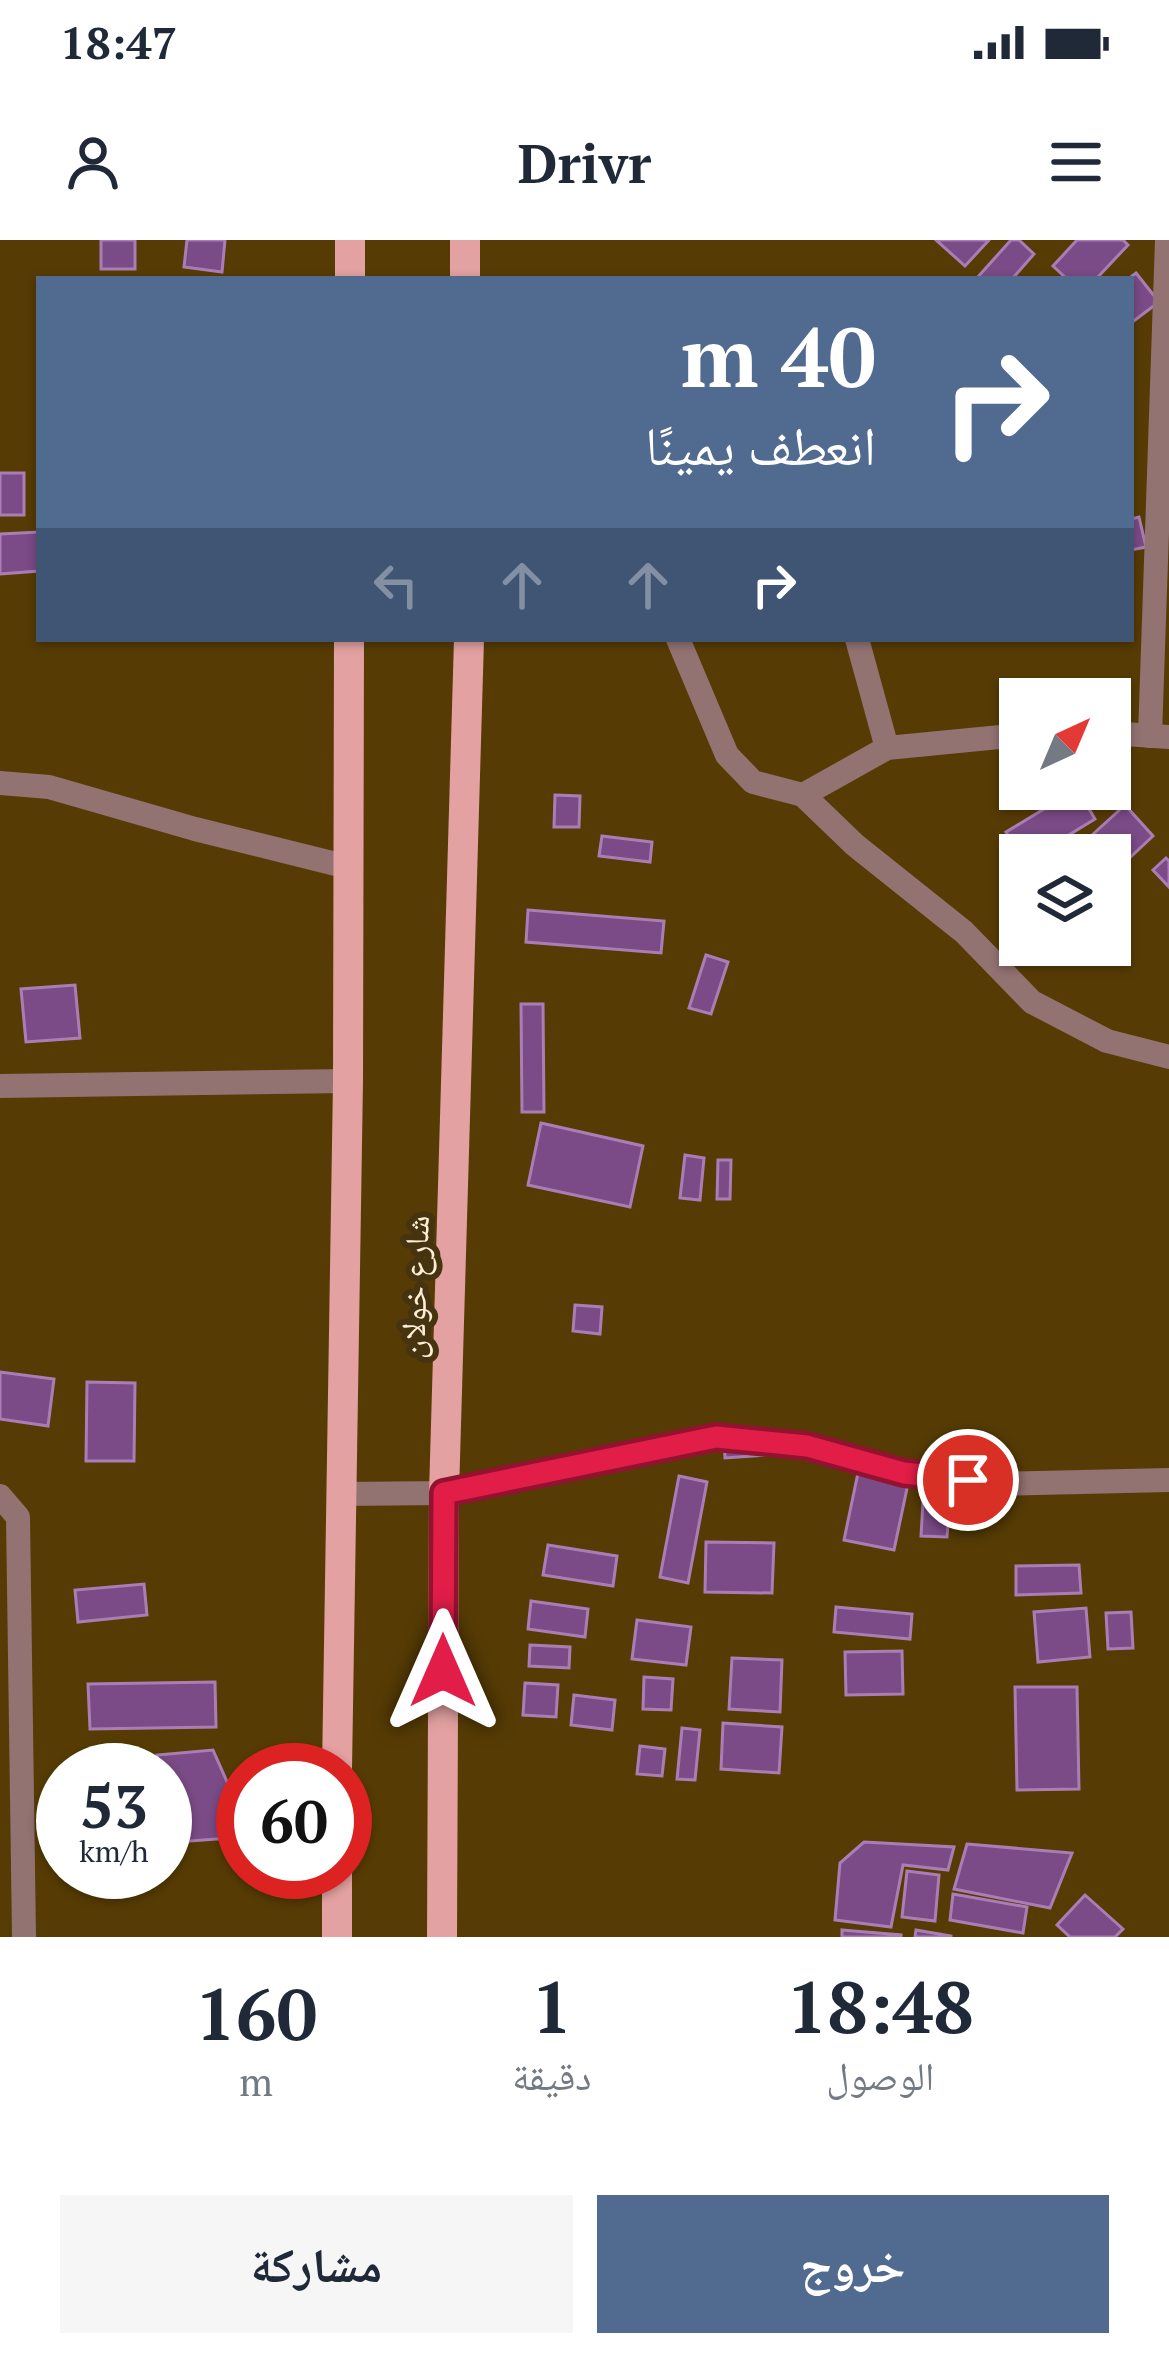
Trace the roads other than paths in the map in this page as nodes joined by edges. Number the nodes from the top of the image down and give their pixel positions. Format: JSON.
{"nodes":[{"id":1,"x":350,"y":240,"type":"edge"},
{"id":2,"x":465,"y":240,"type":"edge"},
{"id":3,"x":1167,"y":240,"type":"edge"},
{"id":4,"x":350,"y":276,"type":"edge"},
{"id":5,"x":465,"y":276,"type":"edge"},
{"id":6,"x":349,"y":642,"type":"edge"},
{"id":7,"x":469,"y":642,"type":"edge"},
{"id":8,"x":679,"y":642,"type":"edge"},
{"id":9,"x":858,"y":642,"type":"edge"},
{"id":10,"x":999,"y":736,"type":"edge"},
{"id":11,"x":1159,"y":736,"type":"edge"},
{"id":12,"x":886,"y":748,"type":"junction"},
{"id":13,"x":0,"y":783,"type":"edge"},
{"id":14,"x":803,"y":795,"type":"junction"},
{"id":15,"x":348,"y":867,"type":"junction"},
{"id":16,"x":1169,"y":1057,"type":"edge"},
{"id":17,"x":348,"y":1081,"type":"junction"},
{"id":18,"x":0,"y":1086,"type":"edge"},
{"id":19,"x":1169,"y":1480,"type":"edge"},
{"id":20,"x":444,"y":1493,"type":"junction"},
{"id":21,"x":339,"y":1494,"type":"junction"},
{"id":22,"x":0,"y":1496,"type":"edge"},
{"id":23,"x":338,"y":1743,"type":"edge"},
{"id":24,"x":337,"y":1899,"type":"edge"},
{"id":25,"x":24,"y":1937,"type":"edge"},
{"id":26,"x":337,"y":1937,"type":"edge"},
{"id":27,"x":442,"y":1937,"type":"edge"}],
"edges":[{"from":1,"to":4,"type":"main road"},
{"from":2,"to":5,"type":"main road"},
{"from":3,"to":11,"type":"street"},
{"from":6,"to":15,"type":"main road"},
{"from":7,"to":20,"type":"main road","name":"شارع خولان"},
{"from":8,"to":14,"type":"street"},
{"from":9,"to":12,"type":"street"},
{"from":10,"to":12,"type":"street"},
{"from":12,"to":14,"type":"street"},
{"from":13,"to":15,"type":"street"},
{"from":14,"to":16,"type":"street"},
{"from":15,"to":17,"type":"main road"},
{"from":17,"to":18,"type":"street"},
{"from":17,"to":21,"type":"main road"},
{"from":19,"to":20,"type":"street"},
{"from":20,"to":21,"type":"street"},
{"from":20,"to":27,"type":"main road","name":"شارع خولان"},
{"from":21,"to":23,"type":"main road"},
{"from":22,"to":25,"type":"street"},
{"from":24,"to":26,"type":"main road"}]}
